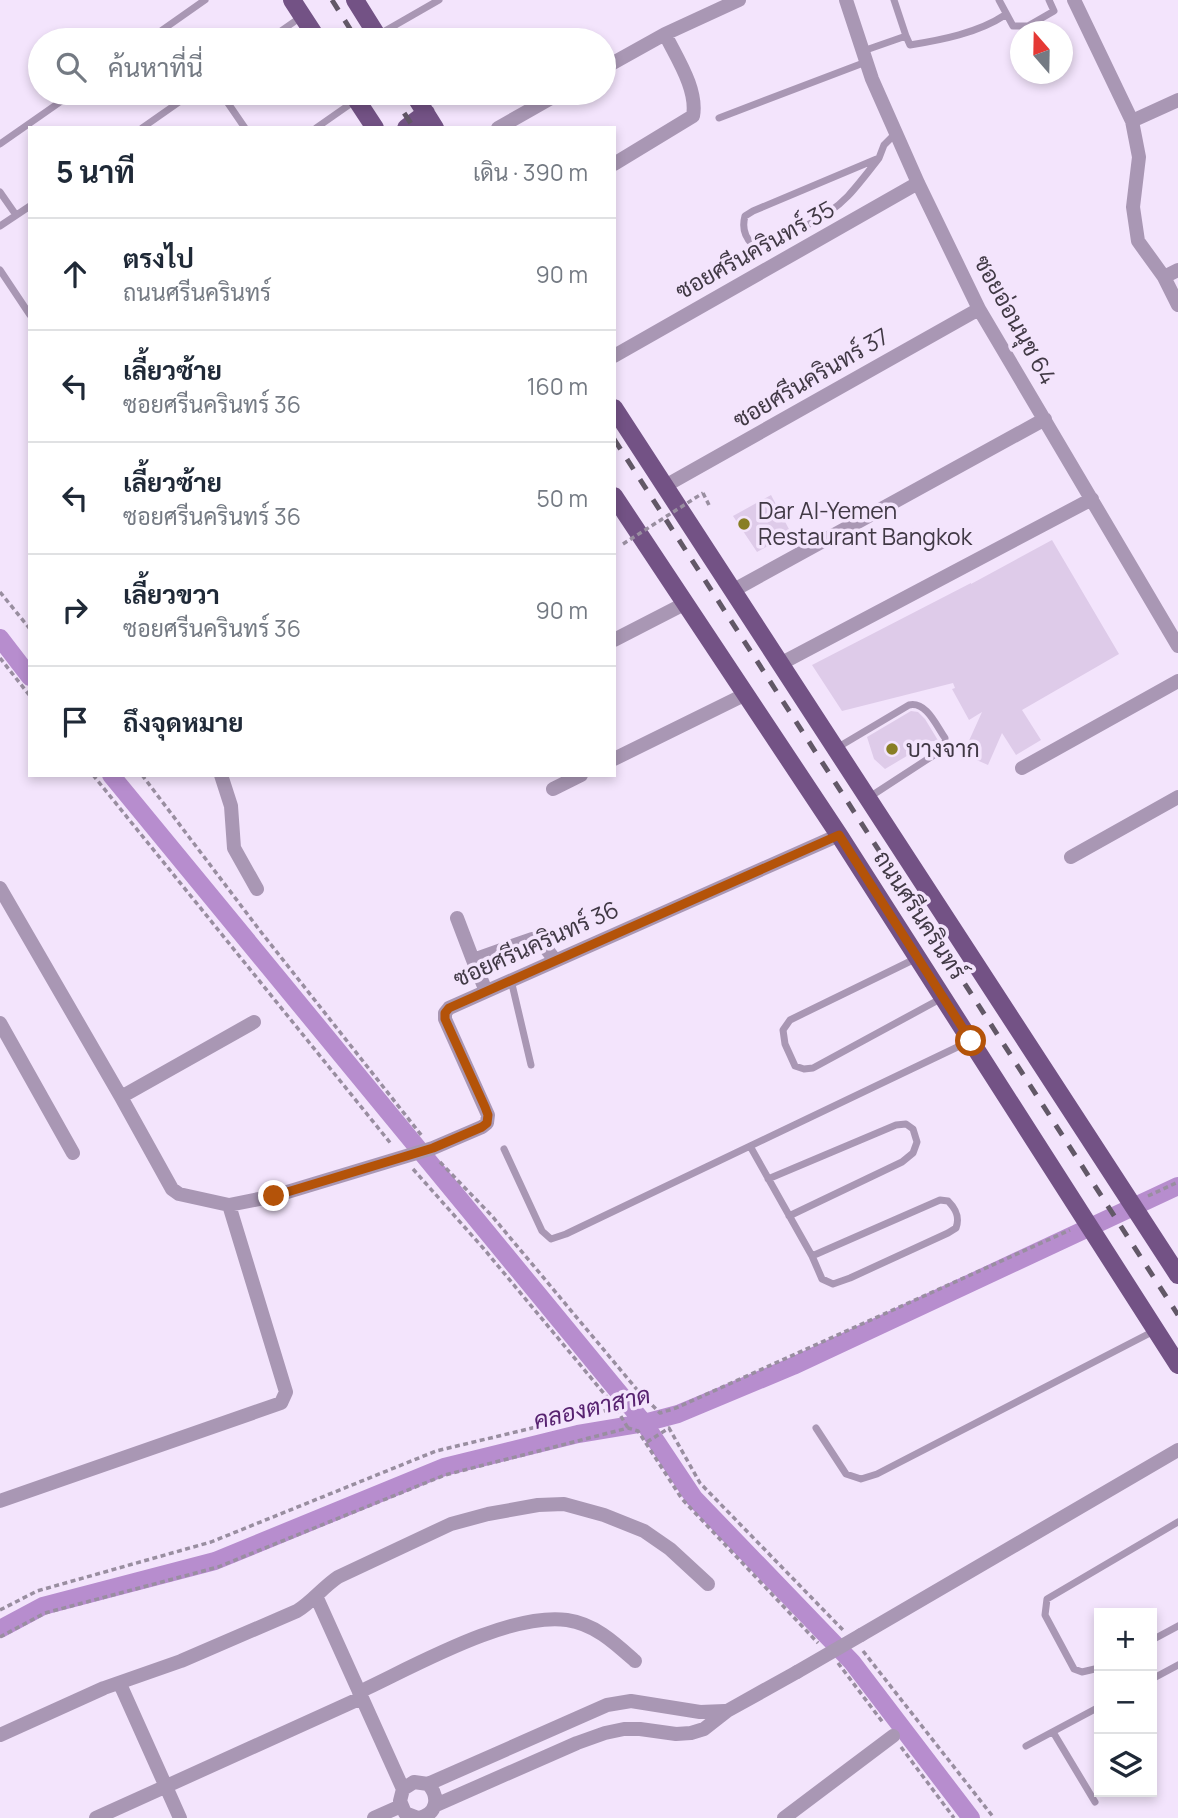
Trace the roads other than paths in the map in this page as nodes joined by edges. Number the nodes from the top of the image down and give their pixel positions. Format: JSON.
{"nodes":[{"id":1,"x":205,"y":0,"type":"edge"},
{"id":2,"x":292,"y":0,"type":"edge"},
{"id":3,"x":355,"y":0,"type":"edge"},
{"id":4,"x":439,"y":0,"type":"edge"},
{"id":5,"x":739,"y":0,"type":"edge"},
{"id":6,"x":846,"y":0,"type":"edge"},
{"id":7,"x":894,"y":0,"type":"edge"},
{"id":8,"x":999,"y":0,"type":"edge"},
{"id":9,"x":1049,"y":0,"type":"edge"},
{"id":10,"x":1074,"y":0,"type":"edge"},
{"id":11,"x":1005,"y":15,"type":"junction"},
{"id":12,"x":302,"y":16,"type":"junction"},
{"id":13,"x":165,"y":28,"type":"edge"},
{"id":14,"x":285,"y":28,"type":"edge"},
{"id":15,"x":310,"y":28,"type":"edge"},
{"id":16,"x":373,"y":28,"type":"edge"},
{"id":17,"x":395,"y":28,"type":"edge"},
{"id":18,"x":665,"y":34,"type":"junction"},
{"id":19,"x":906,"y":36,"type":"junction"},
{"id":20,"x":865,"y":56,"type":"junction"},
{"id":21,"x":616,"y":61,"type":"edge"},
{"id":22,"x":1178,"y":100,"type":"edge"},
{"id":23,"x":56,"y":105,"type":"edge"},
{"id":24,"x":177,"y":105,"type":"edge"},
{"id":25,"x":230,"y":105,"type":"edge"},
{"id":26,"x":344,"y":105,"type":"edge"},
{"id":27,"x":360,"y":105,"type":"edge"},
{"id":28,"x":420,"y":105,"type":"edge"},
{"id":29,"x":539,"y":105,"type":"edge"},
{"id":30,"x":719,"y":118,"type":"dead end"},
{"id":31,"x":430,"y":121,"type":"edge"},
{"id":32,"x":1132,"y":121,"type":"junction"},
{"id":33,"x":154,"y":124,"type":"edge"},
{"id":34,"x":244,"y":126,"type":"edge"},
{"id":35,"x":318,"y":126,"type":"edge"},
{"id":36,"x":373,"y":126,"type":"edge"},
{"id":37,"x":413,"y":126,"type":"edge"},
{"id":38,"x":502,"y":126,"type":"edge"},
{"id":39,"x":896,"y":133,"type":"junction"},
{"id":40,"x":0,"y":144,"type":"edge"},
{"id":41,"x":879,"y":158,"type":"junction"},
{"id":42,"x":616,"y":163,"type":"edge"},
{"id":43,"x":918,"y":183,"type":"junction"},
{"id":44,"x":0,"y":192,"type":"edge"},
{"id":45,"x":28,"y":207,"type":"edge"},
{"id":46,"x":16,"y":215,"type":"junction"},
{"id":47,"x":0,"y":226,"type":"edge"},
{"id":48,"x":0,"y":270,"type":"edge"},
{"id":49,"x":1178,"y":270,"type":"edge"},
{"id":50,"x":1164,"y":277,"type":"junction"},
{"id":51,"x":1178,"y":305,"type":"edge"},
{"id":52,"x":979,"y":309,"type":"junction"},
{"id":53,"x":28,"y":311,"type":"edge"},
{"id":54,"x":616,"y":355,"type":"edge"},
{"id":55,"x":616,"y":411,"type":"edge"},
{"id":56,"x":1045,"y":419,"type":"junction"},
{"id":57,"x":664,"y":486,"type":"junction"},
{"id":58,"x":1092,"y":499,"type":"junction"},
{"id":59,"x":620,"y":517,"type":"edge"},
{"id":60,"x":734,"y":590,"type":"junction"},
{"id":61,"x":684,"y":604,"type":"junction"},
{"id":62,"x":616,"y":639,"type":"edge"},
{"id":63,"x":1178,"y":646,"type":"edge"},
{"id":64,"x":780,"y":664,"type":"junction"},
{"id":65,"x":1178,"y":681,"type":"edge"},
{"id":66,"x":746,"y":694,"type":"junction"},
{"id":67,"x":835,"y":749,"type":"junction"},
{"id":68,"x":616,"y":758,"type":"edge"},
{"id":69,"x":1022,"y":768,"type":"dead end"},
{"id":70,"x":222,"y":777,"type":"edge"},
{"id":71,"x":577,"y":777,"type":"edge"},
{"id":72,"x":553,"y":789,"type":"dead end"},
{"id":73,"x":1178,"y":797,"type":"edge"},
{"id":74,"x":867,"y":798,"type":"junction"},
{"id":75,"x":839,"y":835,"type":"junction"},
{"id":76,"x":1071,"y":857,"type":"dead end"},
{"id":77,"x":0,"y":888,"type":"edge"},
{"id":78,"x":257,"y":889,"type":"dead end"},
{"id":79,"x":457,"y":919,"type":"dead end"},
{"id":80,"x":917,"y":958,"type":"junction"},
{"id":81,"x":473,"y":960,"type":"junction"},
{"id":82,"x":555,"y":960,"type":"junction"},
{"id":83,"x":511,"y":979,"type":"junction"},
{"id":84,"x":485,"y":991,"type":"junction"},
{"id":85,"x":943,"y":997,"type":"junction"},
{"id":86,"x":254,"y":1022,"type":"dead end"},
{"id":87,"x":0,"y":1024,"type":"edge"},
{"id":88,"x":971,"y":1041,"type":"junction"},
{"id":89,"x":531,"y":1065,"type":"dead end"},
{"id":90,"x":121,"y":1097,"type":"junction"},
{"id":91,"x":750,"y":1146,"type":"junction"},
{"id":92,"x":503,"y":1149,"type":"dead end"},
{"id":93,"x":74,"y":1153,"type":"dead end"},
{"id":94,"x":768,"y":1179,"type":"junction"},
{"id":95,"x":229,"y":1205,"type":"junction"},
{"id":96,"x":789,"y":1216,"type":"junction"},
{"id":97,"x":812,"y":1256,"type":"junction"},
{"id":98,"x":1178,"y":1275,"type":"edge"},
{"id":99,"x":1156,"y":1331,"type":"junction"},
{"id":100,"x":1178,"y":1365,"type":"edge"},
{"id":101,"x":816,"y":1428,"type":"dead end"},
{"id":102,"x":1178,"y":1450,"type":"edge"},
{"id":103,"x":0,"y":1501,"type":"edge"},
{"id":104,"x":1178,"y":1522,"type":"edge"},
{"id":105,"x":708,"y":1584,"type":"dead end"},
{"id":106,"x":316,"y":1596,"type":"junction"},
{"id":107,"x":1178,"y":1626,"type":"edge"},
{"id":108,"x":1157,"y":1637,"type":"edge"},
{"id":109,"x":635,"y":1661,"type":"dead end"},
{"id":110,"x":1178,"y":1665,"type":"edge"},
{"id":111,"x":1094,"y":1669,"type":"edge"},
{"id":112,"x":1157,"y":1676,"type":"edge"},
{"id":113,"x":120,"y":1684,"type":"junction"},
{"id":114,"x":360,"y":1695,"type":"junction"},
{"id":115,"x":1094,"y":1710,"type":"edge"},
{"id":116,"x":727,"y":1711,"type":"junction"},
{"id":117,"x":1053,"y":1732,"type":"junction"},
{"id":118,"x":0,"y":1735,"type":"edge"},
{"id":119,"x":893,"y":1736,"type":"road end"},
{"id":120,"x":1026,"y":1746,"type":"dead end"},
{"id":121,"x":428,"y":1784,"type":"junction"},
{"id":122,"x":166,"y":1786,"type":"junction"},
{"id":123,"x":403,"y":1789,"type":"junction"},
{"id":124,"x":1095,"y":1802,"type":"dead end"},
{"id":125,"x":436,"y":1805,"type":"junction"},
{"id":126,"x":401,"y":1806,"type":"junction"},
{"id":127,"x":96,"y":1818,"type":"edge"},
{"id":128,"x":180,"y":1818,"type":"edge"},
{"id":129,"x":374,"y":1818,"type":"edge"},
{"id":130,"x":419,"y":1818,"type":"edge"},
{"id":131,"x":784,"y":1818,"type":"edge"}],
"edges":[{"from":1,"to":13,"type":"lane"},
{"from":2,"to":12,"type":"main road"},
{"from":3,"to":16,"type":"main road"},
{"from":4,"to":17,"type":"lane"},
{"from":5,"to":18,"type":"street"},
{"from":6,"to":20,"type":"street","name":"ซอยอ่อนนุช 64"},
{"from":7,"to":19,"type":"lane"},
{"from":8,"to":11,"type":"lane"},
{"from":9,"to":11,"type":"lane"},
{"from":10,"to":32,"type":"street"},
{"from":11,"to":19,"type":"lane"},
{"from":12,"to":14,"type":"lane"},
{"from":12,"to":15,"type":"main road"},
{"from":18,"to":21,"type":"street"},
{"from":18,"to":42,"type":"street"},
{"from":19,"to":20,"type":"lane"},
{"from":20,"to":30,"type":"lane"},
{"from":20,"to":39,"type":"street","name":"ซอยอ่อนนุช 64"},
{"from":22,"to":32,"type":"street"},
{"from":23,"to":40,"type":"lane"},
{"from":24,"to":33,"type":"lane"},
{"from":25,"to":34,"type":"lane"},
{"from":26,"to":35,"type":"lane"},
{"from":27,"to":36,"type":"main road"},
{"from":28,"to":31,"type":"main road"},
{"from":29,"to":38,"type":"street"},
{"from":31,"to":37,"type":"main road"},
{"from":32,"to":50,"type":"street"},
{"from":39,"to":41,"type":"lane"},
{"from":39,"to":43,"type":"street","name":"ซอยอ่อนนุช 64"},
{"from":41,"to":41,"type":"lane"},
{"from":43,"to":52,"type":"street","name":"ซอยอ่อนนุช 64"},
{"from":43,"to":54,"type":"street","name":"ซอยศรีนครินทร์ 35"},
{"from":44,"to":46,"type":"lane"},
{"from":45,"to":46,"type":"lane"},
{"from":46,"to":47,"type":"lane"},
{"from":48,"to":53,"type":"lane"},
{"from":49,"to":50,"type":"street"},
{"from":50,"to":51,"type":"street"},
{"from":52,"to":56,"type":"street","name":"ซอยอ่อนนุช 64"},
{"from":52,"to":57,"type":"street","name":"ซอยศรีนครินทร์ 37"},
{"from":55,"to":57,"type":"main road","name":"ถนนศรีนครินทร์"},
{"from":56,"to":58,"type":"street","name":"ซอยอ่อนนุช 64"},
{"from":56,"to":60,"type":"street"},
{"from":57,"to":60,"type":"main road","name":"ถนนศรีนครินทร์"},
{"from":58,"to":63,"type":"street","name":"ซอยอ่อนนุช 64"},
{"from":58,"to":64,"type":"street"},
{"from":59,"to":61,"type":"main road","name":"ถนนศรีนครินทร์"},
{"from":60,"to":64,"type":"main road","name":"ถนนศรีนครินทร์"},
{"from":61,"to":62,"type":"street"},
{"from":61,"to":66,"type":"main road","name":"ถนนศรีนครินทร์"},
{"from":64,"to":67,"type":"main road","name":"ถนนศรีนครินทร์"},
{"from":65,"to":69,"type":"street"},
{"from":66,"to":68,"type":"street"},
{"from":66,"to":75,"type":"main road","name":"ถนนศรีนครินทร์"},
{"from":67,"to":74,"type":"main road","name":"ถนนศรีนครินทร์"},
{"from":67,"to":74,"type":"lane"},
{"from":70,"to":78,"type":"street"},
{"from":71,"to":72,"type":"street"},
{"from":73,"to":76,"type":"street"},
{"from":74,"to":98,"type":"main road","name":"ถนนศรีนครินทร์"},
{"from":75,"to":80,"type":"main road","name":"ถนนศรีนครินทร์"},
{"from":75,"to":82,"type":"street","name":"ซอยศรีนครินทร์ 36"},
{"from":77,"to":90,"type":"street","name":"ซอยศรีนครินทร์ 36"},
{"from":79,"to":81,"type":"street"},
{"from":80,"to":85,"type":"main road","name":"ถนนศรีนครินทร์"},
{"from":80,"to":85,"type":"lane"},
{"from":81,"to":82,"type":"street"},
{"from":81,"to":84,"type":"street"},
{"from":82,"to":83,"type":"street","name":"ซอยศรีนครินทร์ 36"},
{"from":83,"to":84,"type":"street","name":"ซอยศรีนครินทร์ 36"},
{"from":83,"to":89,"type":"lane"},
{"from":84,"to":95,"type":"street","name":"ซอยศรีนครินทร์ 36"},
{"from":85,"to":88,"type":"main road","name":"ถนนศรีนครินทร์"},
{"from":86,"to":90,"type":"street"},
{"from":87,"to":93,"type":"street"},
{"from":88,"to":91,"type":"lane"},
{"from":88,"to":99,"type":"main road","name":"ถนนศรีนครินทร์"},
{"from":90,"to":95,"type":"street","name":"ซอยศรีนครินทร์ 36"},
{"from":91,"to":92,"type":"lane"},
{"from":91,"to":94,"type":"lane"},
{"from":94,"to":96,"type":"lane"},
{"from":94,"to":96,"type":"lane"},
{"from":95,"to":103,"type":"street"},
{"from":96,"to":97,"type":"lane"},
{"from":97,"to":97,"type":"lane"},
{"from":99,"to":100,"type":"main road","name":"ถนนศรีนครินทร์"},
{"from":99,"to":101,"type":"lane"},
{"from":102,"to":116,"type":"street","bridge":true},
{"from":104,"to":111,"type":"lane"},
{"from":105,"to":106,"type":"street"},
{"from":106,"to":113,"type":"street"},
{"from":106,"to":114,"type":"street"},
{"from":107,"to":108,"type":"lane"},
{"from":109,"to":114,"type":"street"},
{"from":110,"to":112,"type":"lane"},
{"from":113,"to":118,"type":"street"},
{"from":113,"to":122,"type":"street"},
{"from":114,"to":122,"type":"street"},
{"from":114,"to":123,"type":"street"},
{"from":115,"to":117,"type":"lane"},
{"from":116,"to":121,"type":"street"},
{"from":116,"to":125,"type":"street"},
{"from":117,"to":120,"type":"lane"},
{"from":117,"to":124,"type":"lane"},
{"from":119,"to":131,"type":"street"},
{"from":121,"to":123,"type":"street"},
{"from":121,"to":125,"type":"street"},
{"from":122,"to":127,"type":"street"},
{"from":122,"to":128,"type":"street"},
{"from":123,"to":126,"type":"street"},
{"from":125,"to":130,"type":"street"},
{"from":126,"to":129,"type":"street"},
{"from":126,"to":130,"type":"street"}]}
